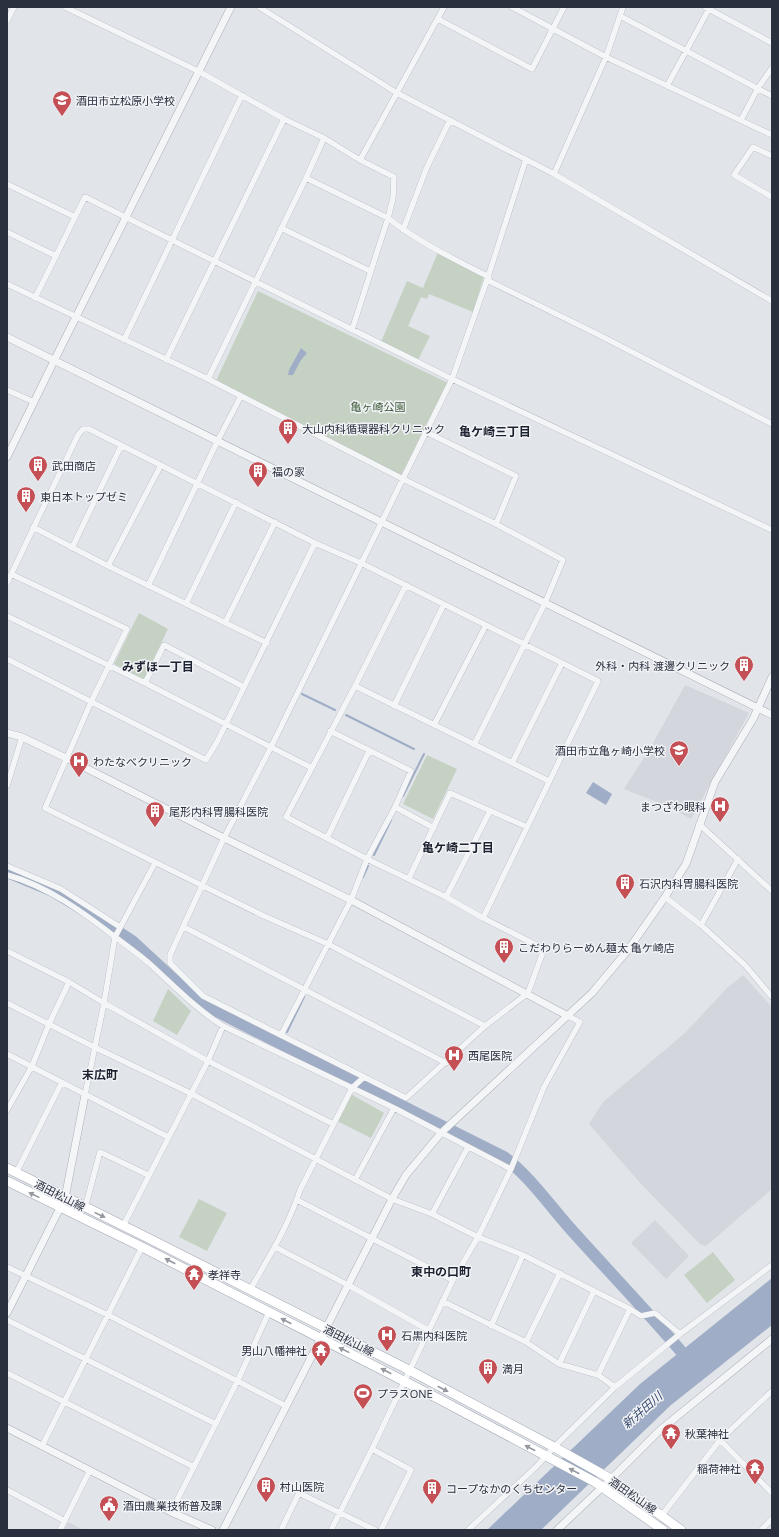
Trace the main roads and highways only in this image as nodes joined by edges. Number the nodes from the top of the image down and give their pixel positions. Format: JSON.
{"nodes":[{"id":1,"x":7,"y":1168,"type":"edge"},
{"id":2,"x":7,"y":1181,"type":"edge"},
{"id":3,"x":663,"y":1530,"type":"edge"},
{"id":4,"x":681,"y":1530,"type":"edge"}],
"edges":[{"from":1,"to":4,"type":"main road","name":"酒田松山線","one_way":true},
{"from":3,"to":2,"type":"main road","name":"酒田松山線","one_way":true}]}
